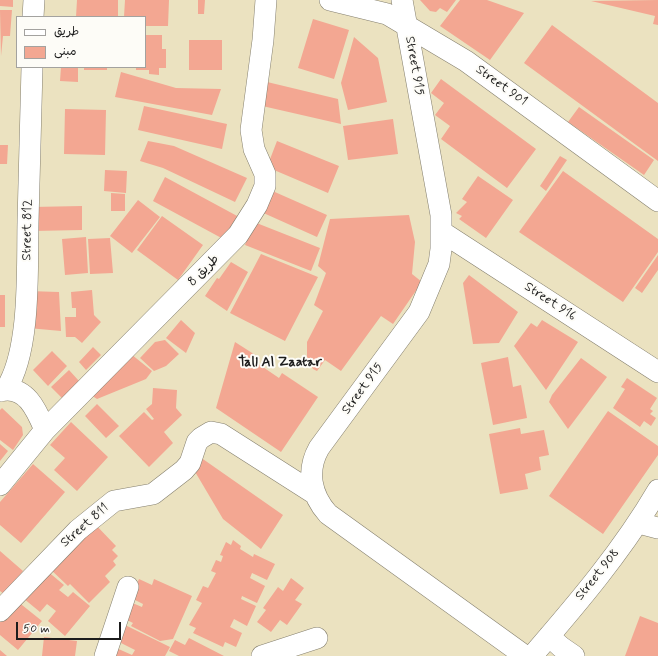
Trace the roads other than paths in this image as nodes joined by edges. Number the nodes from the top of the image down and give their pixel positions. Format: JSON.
{"nodes":[{"id":1,"x":34,"y":0,"type":"edge"},
{"id":2,"x":266,"y":0,"type":"edge"},
{"id":3,"x":330,"y":0,"type":"edge"},
{"id":4,"x":402,"y":0,"type":"edge"},
{"id":5,"x":33,"y":16,"type":"edge"},
{"id":6,"x":407,"y":26,"type":"junction"},
{"id":7,"x":32,"y":68,"type":"edge"},
{"id":8,"x":658,"y":201,"type":"edge"},
{"id":9,"x":442,"y":232,"type":"junction"},
{"id":10,"x":658,"y":372,"type":"edge"},
{"id":11,"x":3,"y":390,"type":"edge"},
{"id":12,"x":45,"y":430,"type":"junction"},
{"id":13,"x":0,"y":485,"type":"edge"},
{"id":14,"x":658,"y":490,"type":"edge"},
{"id":15,"x":315,"y":494,"type":"junction"},
{"id":16,"x":648,"y":526,"type":"edge"},
{"id":17,"x":128,"y":586,"type":"dead end"},
{"id":18,"x":0,"y":611,"type":"edge"},
{"id":19,"x":549,"y":636,"type":"junction"},
{"id":20,"x":317,"y":638,"type":"dead end"},
{"id":21,"x":105,"y":656,"type":"edge"},
{"id":22,"x":262,"y":656,"type":"edge"},
{"id":23,"x":525,"y":656,"type":"edge"},
{"id":24,"x":532,"y":656,"type":"edge"},
{"id":25,"x":574,"y":656,"type":"edge"}],
"edges":[{"from":1,"to":5,"type":"street"},
{"from":2,"to":12,"type":"street","name":"طريق 8"},
{"from":3,"to":6,"type":"street","name":"Street 901"},
{"from":4,"to":6,"type":"street","name":"Street 915"},
{"from":6,"to":8,"type":"street","name":"Street 901"},
{"from":6,"to":9,"type":"street","name":"Street 915"},
{"from":7,"to":11,"type":"street","name":"Street 812"},
{"from":9,"to":10,"type":"street","name":"Street 916"},
{"from":9,"to":15,"type":"street","name":"Street 915"},
{"from":11,"to":12,"type":"street"},
{"from":12,"to":13,"type":"street","name":"طريق 8"},
{"from":14,"to":16,"type":"street","name":"Street 908"},
{"from":15,"to":18,"type":"street","name":"Street 811"},
{"from":15,"to":23,"type":"street","name":"Street 915"},
{"from":16,"to":19,"type":"street","name":"Street 908"},
{"from":17,"to":21,"type":"street"},
{"from":19,"to":24,"type":"street","name":"Street 908"},
{"from":19,"to":25,"type":"street"},
{"from":20,"to":22,"type":"street"}]}
